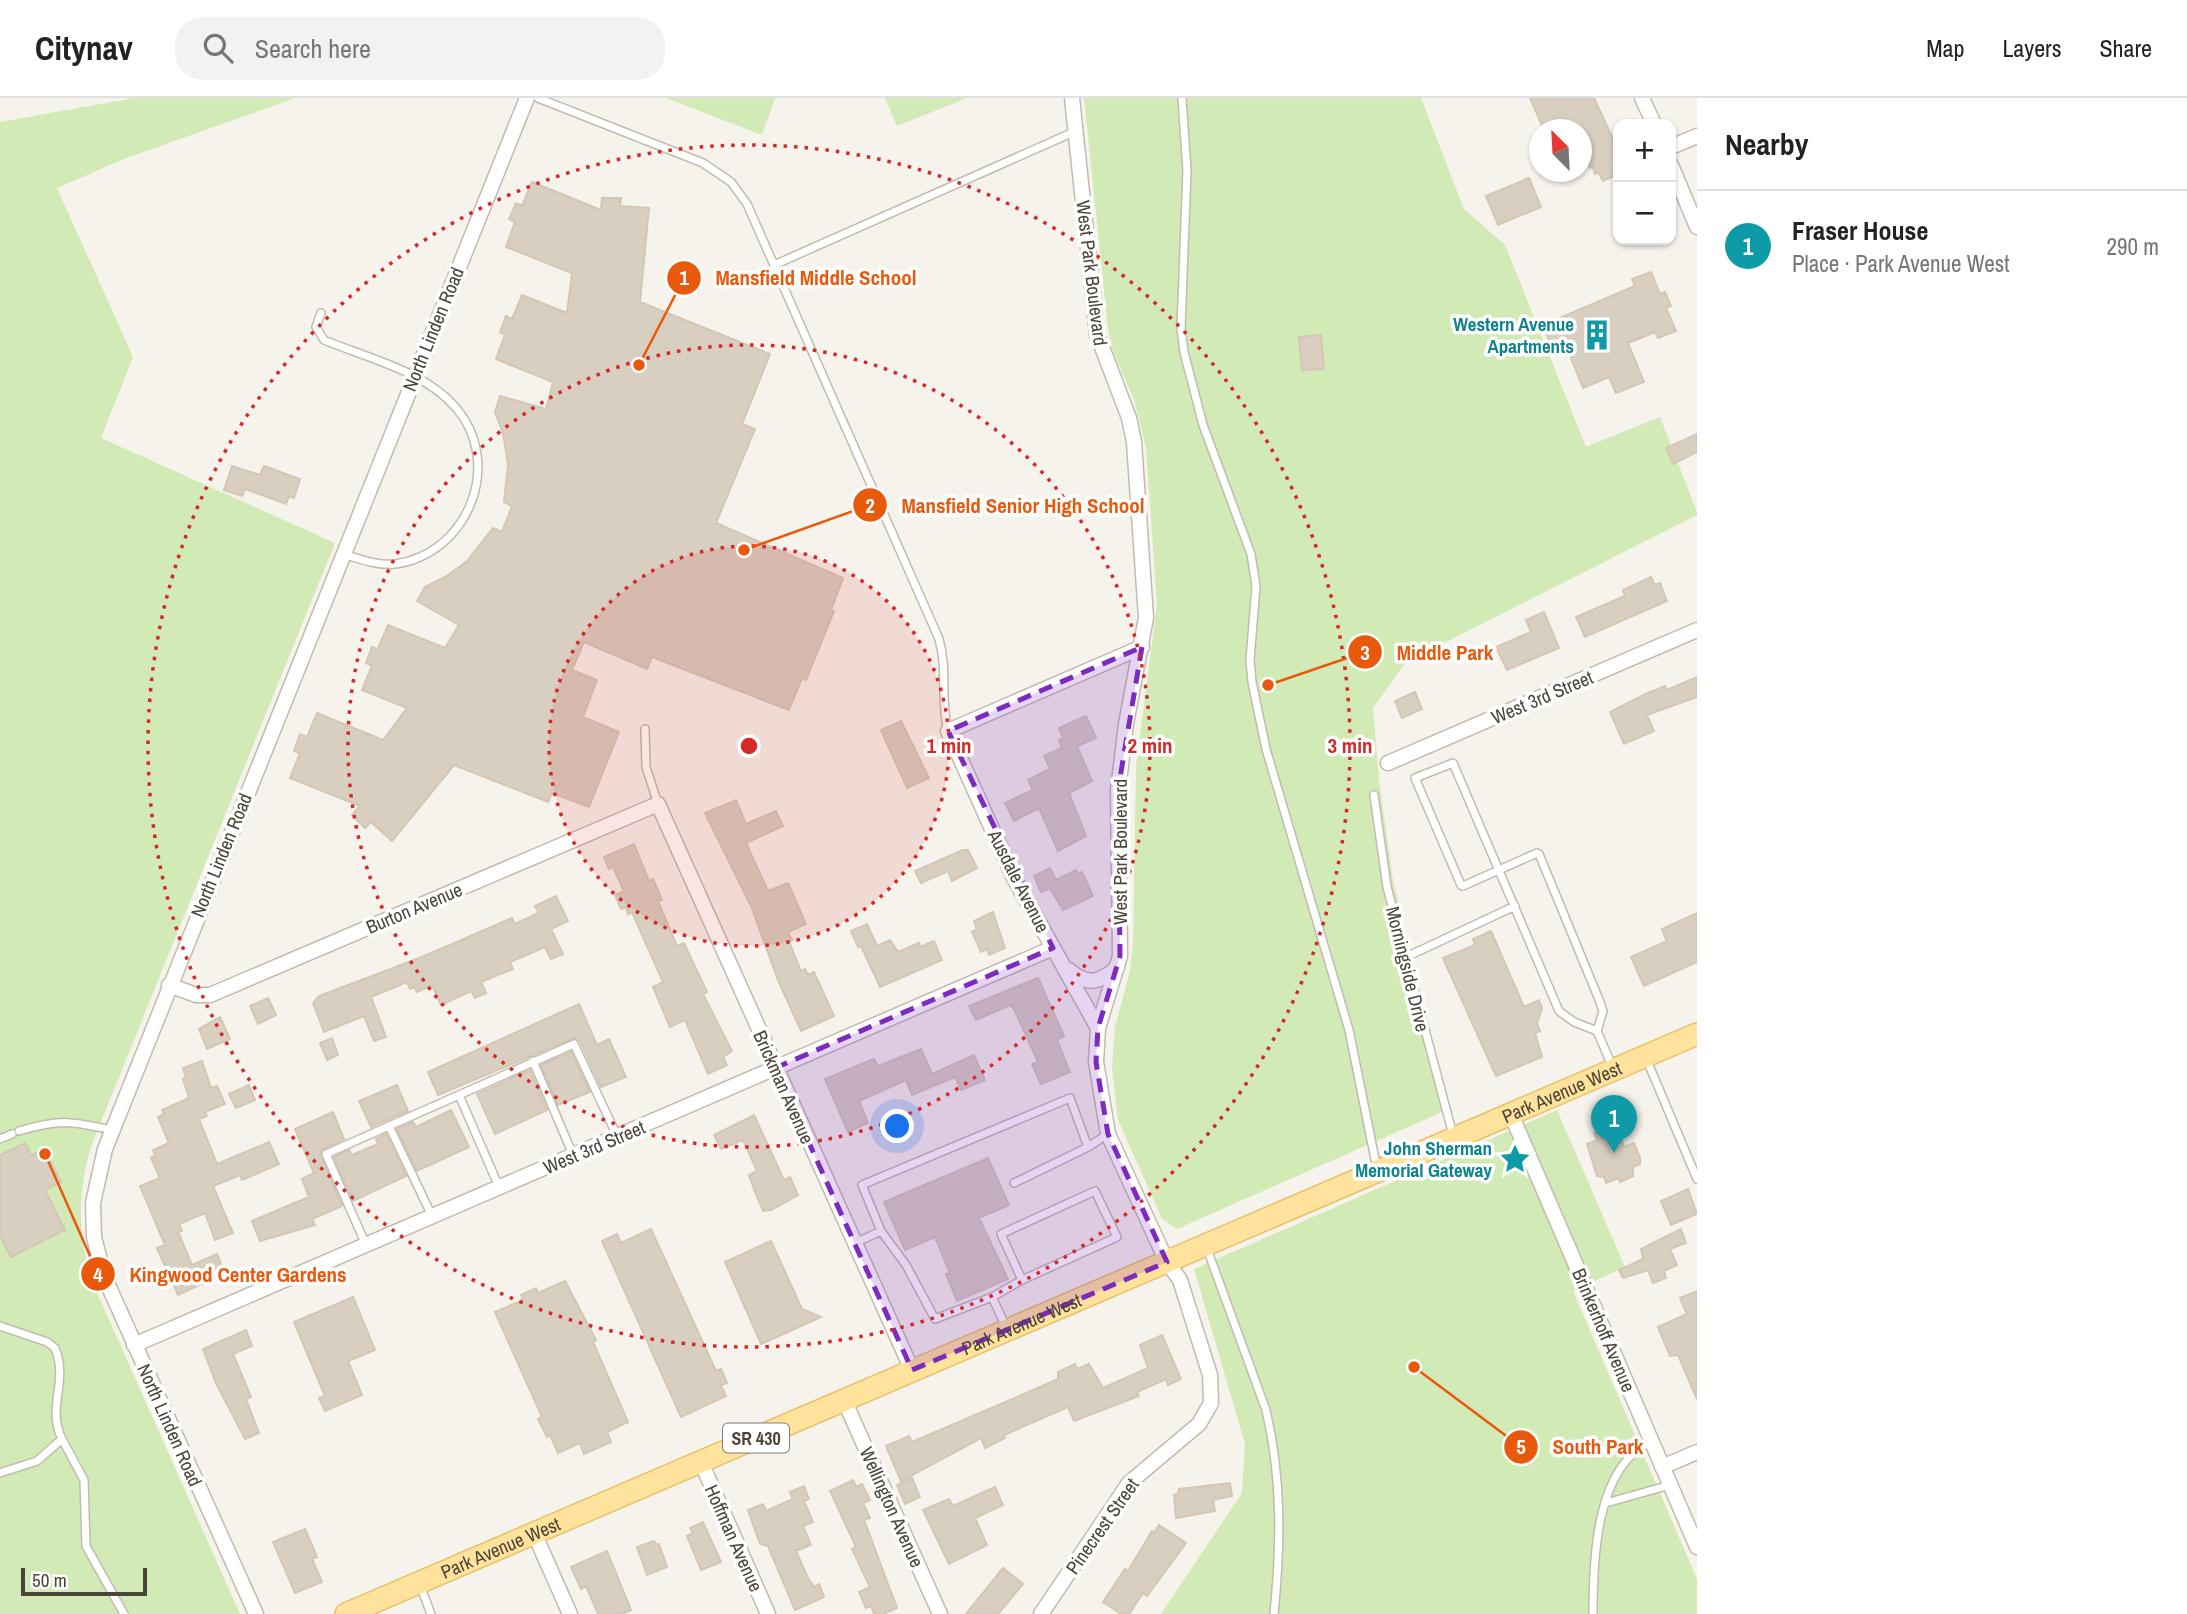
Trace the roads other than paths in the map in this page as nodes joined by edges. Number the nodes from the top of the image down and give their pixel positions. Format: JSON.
{"nodes":[{"id":1,"x":527,"y":98,"type":"edge"},
{"id":2,"x":538,"y":98,"type":"edge"},
{"id":3,"x":1072,"y":98,"type":"edge"},
{"id":4,"x":1182,"y":98,"type":"edge"},
{"id":5,"x":1642,"y":98,"type":"edge"},
{"id":6,"x":1652,"y":119,"type":"edge"},
{"id":7,"x":1076,"y":131,"type":"junction"},
{"id":8,"x":1697,"y":136,"type":"edge"},
{"id":9,"x":1676,"y":145,"type":"edge"},
{"id":10,"x":1676,"y":177,"type":"edge"},
{"id":11,"x":1697,"y":227,"type":"edge"},
{"id":12,"x":774,"y":265,"type":"junction"},
{"id":13,"x":321,"y":313,"type":"dead end"},
{"id":14,"x":414,"y":376,"type":"junction"},
{"id":15,"x":343,"y":554,"type":"junction"},
{"id":16,"x":1697,"y":630,"type":"edge"},
{"id":17,"x":1142,"y":647,"type":"junction"},
{"id":18,"x":645,"y":729,"type":"dead end"},
{"id":19,"x":948,"y":731,"type":"junction"},
{"id":20,"x":1388,"y":763,"type":"dead end"},
{"id":21,"x":1374,"y":795,"type":"dead end"},
{"id":22,"x":657,"y":804,"type":"junction"},
{"id":23,"x":1500,"y":869,"type":"junction"},
{"id":24,"x":1515,"y":906,"type":"junction"},
{"id":25,"x":1053,"y":948,"type":"junction"},
{"id":26,"x":1404,"y":958,"type":"junction"},
{"id":27,"x":1062,"y":963,"type":"junction"},
{"id":28,"x":1118,"y":967,"type":"junction"},
{"id":29,"x":169,"y":985,"type":"junction"},
{"id":30,"x":1098,"y":1028,"type":"junction"},
{"id":31,"x":1597,"y":1031,"type":"junction"},
{"id":32,"x":1697,"y":1034,"type":"edge"},
{"id":33,"x":1646,"y":1057,"type":"junction"},
{"id":34,"x":533,"y":1061,"type":"junction"},
{"id":35,"x":775,"y":1068,"type":"junction"},
{"id":36,"x":1614,"y":1070,"type":"junction"},
{"id":37,"x":459,"y":1095,"type":"junction"},
{"id":38,"x":1511,"y":1114,"type":"junction"},
{"id":39,"x":389,"y":1126,"type":"junction"},
{"id":40,"x":112,"y":1130,"type":"junction"},
{"id":41,"x":1108,"y":1134,"type":"junction"},
{"id":42,"x":617,"y":1136,"type":"junction"},
{"id":43,"x":0,"y":1139,"type":"edge"},
{"id":44,"x":1455,"y":1139,"type":"junction"},
{"id":45,"x":1088,"y":1147,"type":"junction"},
{"id":46,"x":573,"y":1155,"type":"junction"},
{"id":47,"x":1378,"y":1173,"type":"junction"},
{"id":48,"x":1697,"y":1180,"type":"edge"},
{"id":49,"x":1014,"y":1183,"type":"dead end"},
{"id":50,"x":499,"y":1187,"type":"junction"},
{"id":51,"x":432,"y":1217,"type":"junction"},
{"id":52,"x":881,"y":1231,"type":"junction"},
{"id":53,"x":855,"y":1242,"type":"junction"},
{"id":54,"x":366,"y":1245,"type":"junction"},
{"id":55,"x":1206,"y":1245,"type":"junction"},
{"id":56,"x":1167,"y":1262,"type":"junction"},
{"id":57,"x":1022,"y":1280,"type":"junction"},
{"id":58,"x":992,"y":1297,"type":"junction"},
{"id":59,"x":0,"y":1326,"type":"edge"},
{"id":60,"x":1008,"y":1329,"type":"junction"},
{"id":61,"x":134,"y":1345,"type":"junction"},
{"id":62,"x":912,"y":1370,"type":"junction"},
{"id":63,"x":844,"y":1399,"type":"junction"},
{"id":64,"x":62,"y":1439,"type":"junction"},
{"id":65,"x":1652,"y":1442,"type":"junction"},
{"id":66,"x":1697,"y":1452,"type":"edge"},
{"id":67,"x":701,"y":1462,"type":"junction"},
{"id":68,"x":1662,"y":1467,"type":"junction"},
{"id":69,"x":0,"y":1473,"type":"edge"},
{"id":70,"x":1670,"y":1485,"type":"junction"},
{"id":71,"x":1606,"y":1503,"type":"junction"},
{"id":72,"x":534,"y":1533,"type":"junction"},
{"id":73,"x":1697,"y":1547,"type":"edge"},
{"id":74,"x":419,"y":1583,"type":"junction"},
{"id":75,"x":124,"y":1614,"type":"edge"},
{"id":76,"x":256,"y":1614,"type":"edge"},
{"id":77,"x":346,"y":1614,"type":"edge"},
{"id":78,"x":431,"y":1614,"type":"edge"},
{"id":79,"x":570,"y":1614,"type":"edge"},
{"id":80,"x":768,"y":1614,"type":"edge"},
{"id":81,"x":940,"y":1614,"type":"edge"},
{"id":82,"x":1041,"y":1614,"type":"edge"},
{"id":83,"x":1274,"y":1614,"type":"edge"},
{"id":84,"x":1593,"y":1614,"type":"edge"}],
"edges":[{"from":1,"to":14,"type":"street","name":"North Linden Road"},
{"from":2,"to":12,"type":"lane"},
{"from":3,"to":7,"type":"street","name":"West Park Boulevard"},
{"from":4,"to":47,"type":"lane"},
{"from":5,"to":6,"type":"street"},
{"from":7,"to":12,"type":"lane"},
{"from":7,"to":17,"type":"street","name":"West Park Boulevard"},
{"from":8,"to":9,"type":"street"},
{"from":10,"to":11,"type":"street"},
{"from":12,"to":19,"type":"lane"},
{"from":13,"to":14,"type":"lane"},
{"from":14,"to":15,"type":"street","name":"North Linden Road"},
{"from":14,"to":15,"type":"lane"},
{"from":15,"to":29,"type":"street","name":"North Linden Road"},
{"from":16,"to":20,"type":"street","name":"West 3rd Street"},
{"from":17,"to":19,"type":"street"},
{"from":17,"to":28,"type":"street","name":"West Park Boulevard"},
{"from":18,"to":22,"type":"lane"},
{"from":19,"to":25,"type":"street","name":"Ausdale Avenue"},
{"from":21,"to":26,"type":"lane","name":"Morningside Drive"},
{"from":22,"to":29,"type":"street","name":"Burton Avenue"},
{"from":22,"to":35,"type":"street","name":"Brickman Avenue"},
{"from":23,"to":23,"type":"lane"},
{"from":23,"to":24,"type":"lane"},
{"from":23,"to":31,"type":"lane"},
{"from":24,"to":26,"type":"lane"},
{"from":24,"to":31,"type":"lane"},
{"from":25,"to":27,"type":"street","name":"Ausdale Avenue"},
{"from":25,"to":35,"type":"street","name":"West 3rd Street"},
{"from":26,"to":44,"type":"lane","name":"Morningside Drive"},
{"from":27,"to":28,"type":"street"},
{"from":27,"to":30,"type":"street","name":"Ausdale Avenue"},
{"from":28,"to":30,"type":"street","name":"West Park Boulevard"},
{"from":29,"to":40,"type":"street","name":"North Linden Road"},
{"from":30,"to":41,"type":"street","name":"West Park Boulevard"},
{"from":31,"to":36,"type":"lane"},
{"from":32,"to":33,"type":"main road","name":"Park Avenue West","number":"SR 430"},
{"from":33,"to":36,"type":"main road","name":"Park Avenue West","number":"SR 430"},
{"from":33,"to":48,"type":"lane"},
{"from":34,"to":37,"type":"lane"},
{"from":34,"to":42,"type":"lane"},
{"from":34,"to":46,"type":"lane"},
{"from":35,"to":42,"type":"street","name":"West 3rd Street"},
{"from":35,"to":53,"type":"street","name":"Brickman Avenue"},
{"from":36,"to":38,"type":"main road","name":"Park Avenue West","number":"SR 430"},
{"from":37,"to":39,"type":"lane"},
{"from":37,"to":50,"type":"lane"},
{"from":38,"to":44,"type":"main road","name":"Park Avenue West","number":"SR 430"},
{"from":38,"to":65,"type":"street","name":"Brinkerhoff Avenue"},
{"from":39,"to":51,"type":"lane"},
{"from":39,"to":54,"type":"lane"},
{"from":40,"to":43,"type":"lane"},
{"from":40,"to":61,"type":"street","name":"North Linden Road"},
{"from":41,"to":45,"type":"lane"},
{"from":41,"to":56,"type":"street","name":"West Park Boulevard"},
{"from":42,"to":46,"type":"street","name":"West 3rd Street"},
{"from":44,"to":47,"type":"main road","name":"Park Avenue West","number":"SR 430"},
{"from":45,"to":49,"type":"lane"},
{"from":45,"to":52,"type":"lane"},
{"from":46,"to":50,"type":"street","name":"West 3rd Street"},
{"from":47,"to":55,"type":"main road","name":"Park Avenue West","number":"SR 430"},
{"from":50,"to":51,"type":"street","name":"West 3rd Street"},
{"from":51,"to":54,"type":"street","name":"West 3rd Street"},
{"from":52,"to":53,"type":"lane"},
{"from":52,"to":58,"type":"lane"},
{"from":53,"to":62,"type":"street","name":"Brickman Avenue"},
{"from":54,"to":61,"type":"street","name":"West 3rd Street"},
{"from":55,"to":56,"type":"main road","name":"Park Avenue West","number":"SR 430"},
{"from":55,"to":83,"type":"lane"},
{"from":56,"to":60,"type":"main road","name":"Park Avenue West","number":"SR 430"},
{"from":56,"to":82,"type":"street","name":"Pinecrest Street"},
{"from":57,"to":57,"type":"lane"},
{"from":57,"to":58,"type":"lane"},
{"from":58,"to":60,"type":"lane"},
{"from":59,"to":64,"type":"lane"},
{"from":60,"to":62,"type":"main road","name":"Park Avenue West","number":"SR 430"},
{"from":61,"to":76,"type":"street","name":"North Linden Road"},
{"from":62,"to":63,"type":"main road","name":"Park Avenue West","number":"SR 430"},
{"from":63,"to":67,"type":"main road","name":"Park Avenue West","number":"SR 430"},
{"from":63,"to":81,"type":"street","name":"Wellington Avenue"},
{"from":64,"to":69,"type":"lane"},
{"from":64,"to":75,"type":"lane"},
{"from":65,"to":68,"type":"street","name":"Brinkerhoff Avenue"},
{"from":65,"to":71,"type":"lane"},
{"from":66,"to":68,"type":"street"},
{"from":67,"to":72,"type":"main road","name":"Park Avenue West","number":"SR 430"},
{"from":67,"to":80,"type":"street","name":"Hoffman Avenue"},
{"from":68,"to":70,"type":"street","name":"Brinkerhoff Avenue"},
{"from":70,"to":71,"type":"lane"},
{"from":70,"to":73,"type":"street","name":"Brinkerhoff Avenue"},
{"from":71,"to":84,"type":"lane"},
{"from":72,"to":74,"type":"main road","name":"Park Avenue West","number":"SR 430"},
{"from":72,"to":79,"type":"street"},
{"from":74,"to":77,"type":"main road","name":"Park Avenue West","number":"SR 430"},
{"from":74,"to":78,"type":"lane"}]}
